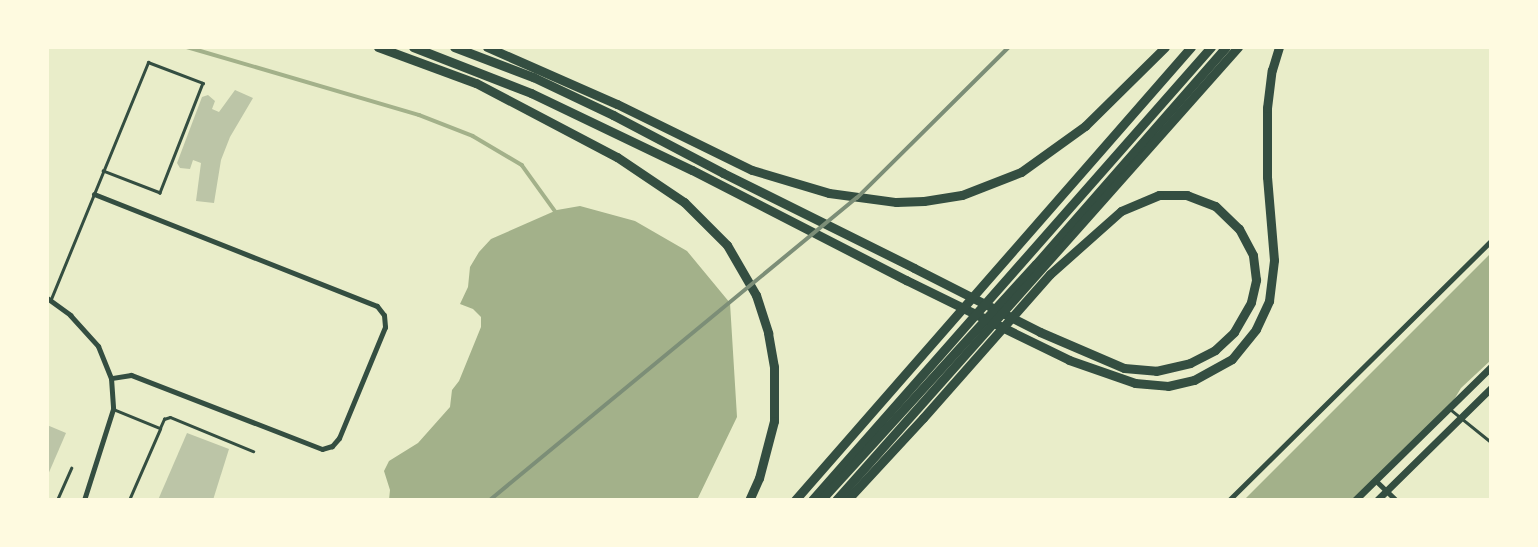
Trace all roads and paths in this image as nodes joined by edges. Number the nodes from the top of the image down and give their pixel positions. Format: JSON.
{"nodes":[{"id":1,"x":378,"y":47,"type":"edge"},
{"id":2,"x":413,"y":47,"type":"edge"},
{"id":3,"x":454,"y":47,"type":"edge"},
{"id":4,"x":487,"y":47,"type":"edge"},
{"id":5,"x":1165,"y":47,"type":"edge"},
{"id":6,"x":1191,"y":47,"type":"edge"},
{"id":7,"x":1212,"y":47,"type":"edge"},
{"id":8,"x":1226,"y":47,"type":"edge"},
{"id":9,"x":1238,"y":47,"type":"edge"},
{"id":10,"x":1279,"y":47,"type":"edge"},
{"id":11,"x":103,"y":171,"type":"junction"},
{"id":12,"x":94,"y":194,"type":"junction"},
{"id":13,"x":1491,"y":241,"type":"edge"},
{"id":14,"x":49,"y":299,"type":"edge"},
{"id":15,"x":1491,"y":367,"type":"edge"},
{"id":16,"x":111,"y":378,"type":"junction"},
{"id":17,"x":1491,"y":388,"type":"edge"},
{"id":18,"x":1449,"y":408,"type":"junction"},
{"id":19,"x":113,"y":409,"type":"junction"},
{"id":20,"x":1460,"y":418,"type":"junction"},
{"id":21,"x":160,"y":428,"type":"junction"},
{"id":22,"x":1491,"y":442,"type":"edge"},
{"id":23,"x":253,"y":451,"type":"dead end"},
{"id":24,"x":71,"y":468,"type":"dead end"},
{"id":25,"x":1375,"y":480,"type":"junction"},
{"id":26,"x":1387,"y":491,"type":"junction"},
{"id":27,"x":57,"y":500,"type":"edge"},
{"id":28,"x":84,"y":500,"type":"edge"},
{"id":29,"x":129,"y":500,"type":"edge"},
{"id":30,"x":749,"y":500,"type":"edge"},
{"id":31,"x":795,"y":500,"type":"edge"},
{"id":32,"x":812,"y":500,"type":"edge"},
{"id":33,"x":821,"y":500,"type":"edge"},
{"id":34,"x":836,"y":500,"type":"edge"},
{"id":35,"x":847,"y":500,"type":"edge"},
{"id":36,"x":1228,"y":500,"type":"edge"},
{"id":37,"x":1356,"y":500,"type":"edge"},
{"id":38,"x":1377,"y":500,"type":"edge"},
{"id":39,"x":1396,"y":500,"type":"edge"}],
"edges":[{"from":1,"to":30,"type":"highway"},
{"from":2,"to":10,"type":"highway"},
{"from":3,"to":35,"type":"highway"},
{"from":4,"to":5,"type":"highway"},
{"from":6,"to":31,"type":"highway"},
{"from":7,"to":32,"type":"highway"},
{"from":8,"to":33,"type":"highway"},
{"from":9,"to":34,"type":"highway"},
{"from":11,"to":11,"type":"lane"},
{"from":11,"to":12,"type":"lane"},
{"from":12,"to":14,"type":"lane"},
{"from":12,"to":16,"type":"street"},
{"from":13,"to":36,"type":"street"},
{"from":14,"to":16,"type":"street"},
{"from":15,"to":18,"type":"main road"},
{"from":16,"to":19,"type":"street"},
{"from":17,"to":20,"type":"main road"},
{"from":18,"to":20,"type":"lane"},
{"from":18,"to":25,"type":"main road"},
{"from":19,"to":21,"type":"lane"},
{"from":19,"to":28,"type":"street"},
{"from":20,"to":22,"type":"lane"},
{"from":20,"to":26,"type":"main road"},
{"from":21,"to":23,"type":"lane"},
{"from":21,"to":29,"type":"lane"},
{"from":24,"to":27,"type":"lane"},
{"from":25,"to":26,"type":"street"},
{"from":25,"to":37,"type":"main road"},
{"from":26,"to":38,"type":"main road"},
{"from":26,"to":39,"type":"street"}]}
